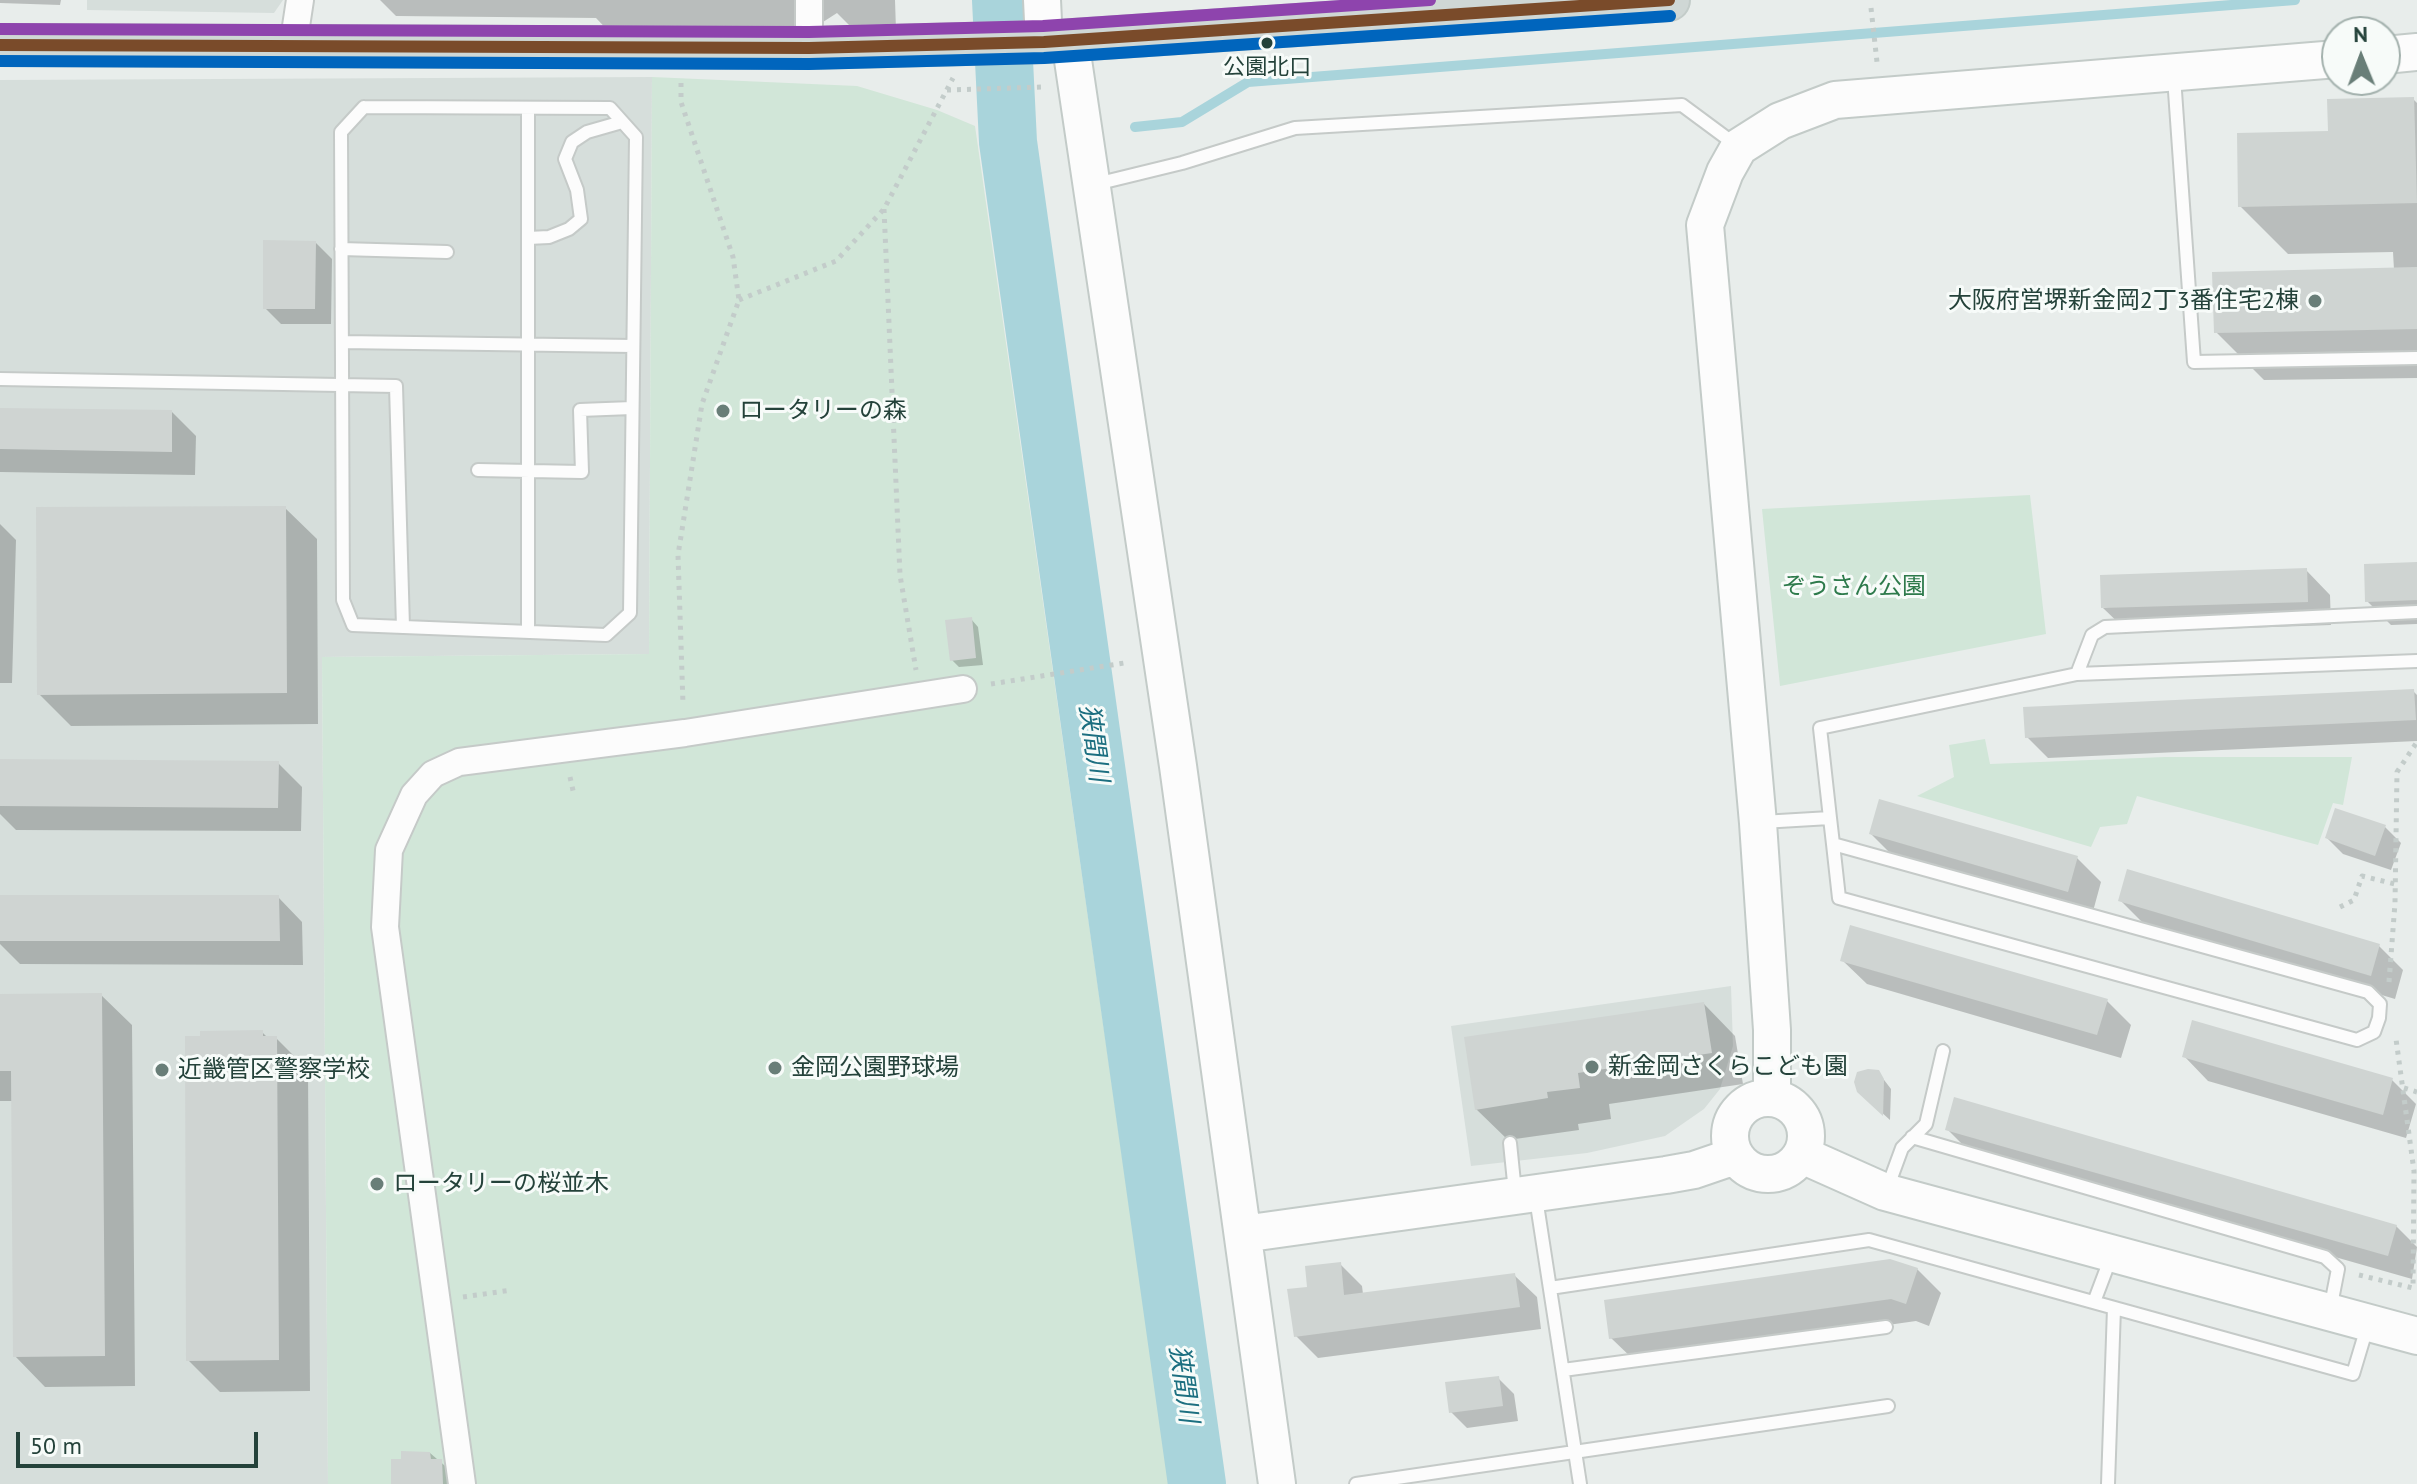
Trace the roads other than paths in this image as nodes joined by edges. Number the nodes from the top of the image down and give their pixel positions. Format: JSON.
{"nodes":[{"id":1,"x":300,"y":0,"type":"edge"},
{"id":2,"x":809,"y":0,"type":"edge"},
{"id":3,"x":1042,"y":0,"type":"edge"},
{"id":4,"x":1669,"y":0,"type":"edge"},
{"id":5,"x":1046,"y":41,"type":"junction"},
{"id":6,"x":0,"y":45,"type":"edge"},
{"id":7,"x":293,"y":46,"type":"junction"},
{"id":8,"x":809,"y":48,"type":"junction"},
{"id":9,"x":2321,"y":60,"type":"edge"},
{"id":10,"x":2174,"y":72,"type":"junction"},
{"id":11,"x":528,"y":108,"type":"junction"},
{"id":12,"x":622,"y":122,"type":"junction"},
{"id":13,"x":1739,"y":147,"type":"junction"},
{"id":14,"x":1093,"y":185,"type":"junction"},
{"id":15,"x":528,"y":238,"type":"junction"},
{"id":16,"x":341,"y":249,"type":"junction"},
{"id":17,"x":447,"y":252,"type":"dead end"},
{"id":18,"x":342,"y":342,"type":"junction"},
{"id":19,"x":528,"y":345,"type":"junction"},
{"id":20,"x":633,"y":346,"type":"junction"},
{"id":21,"x":2417,"y":358,"type":"edge"},
{"id":22,"x":0,"y":379,"type":"edge"},
{"id":23,"x":342,"y":386,"type":"junction"},
{"id":24,"x":632,"y":408,"type":"junction"},
{"id":25,"x":478,"y":470,"type":"dead end"},
{"id":26,"x":528,"y":472,"type":"junction"},
{"id":27,"x":2417,"y":612,"type":"edge"},
{"id":28,"x":403,"y":627,"type":"junction"},
{"id":29,"x":528,"y":632,"type":"junction"},
{"id":30,"x":2417,"y":661,"type":"edge"},
{"id":31,"x":2077,"y":674,"type":"junction"},
{"id":32,"x":963,"y":689,"type":"road end"},
{"id":33,"x":1830,"y":818,"type":"junction"},
{"id":34,"x":1758,"y":823,"type":"junction"},
{"id":35,"x":1833,"y":844,"type":"junction"},
{"id":36,"x":1943,"y":1051,"type":"dead end"},
{"id":37,"x":1772,"y":1097,"type":"junction"},
{"id":38,"x":1912,"y":1137,"type":"junction"},
{"id":39,"x":1510,"y":1143,"type":"dead end"},
{"id":40,"x":1802,"y":1155,"type":"junction"},
{"id":41,"x":1735,"y":1156,"type":"junction"},
{"id":42,"x":1885,"y":1192,"type":"junction"},
{"id":43,"x":1526,"y":1196,"type":"junction"},
{"id":44,"x":1243,"y":1234,"type":"junction"},
{"id":45,"x":2112,"y":1254,"type":"junction"},
{"id":46,"x":1550,"y":1288,"type":"junction"},
{"id":47,"x":2094,"y":1302,"type":"junction"},
{"id":48,"x":2114,"y":1308,"type":"junction"},
{"id":49,"x":2329,"y":1312,"type":"junction"},
{"id":50,"x":2368,"y":1323,"type":"junction"},
{"id":51,"x":1886,"y":1327,"type":"dead end"},
{"id":52,"x":2417,"y":1336,"type":"edge"},
{"id":53,"x":1563,"y":1370,"type":"junction"},
{"id":54,"x":1888,"y":1406,"type":"dead end"},
{"id":55,"x":1575,"y":1452,"type":"junction"},
{"id":56,"x":462,"y":1484,"type":"edge"},
{"id":57,"x":1277,"y":1484,"type":"edge"},
{"id":58,"x":1356,"y":1484,"type":"edge"},
{"id":59,"x":1580,"y":1484,"type":"edge"},
{"id":60,"x":2108,"y":1484,"type":"edge"}],
"edges":[{"from":1,"to":7,"type":"street"},
{"from":2,"to":8,"type":"street"},
{"from":3,"to":5,"type":"street"},
{"from":4,"to":5,"type":"main road"},
{"from":5,"to":8,"type":"main road"},
{"from":5,"to":14,"type":"street"},
{"from":6,"to":7,"type":"main road"},
{"from":7,"to":8,"type":"main road"},
{"from":9,"to":10,"type":"street"},
{"from":10,"to":13,"type":"street"},
{"from":10,"to":21,"type":"lane"},
{"from":11,"to":12,"type":"lane"},
{"from":11,"to":15,"type":"lane"},
{"from":11,"to":16,"type":"lane"},
{"from":12,"to":15,"type":"lane"},
{"from":12,"to":20,"type":"lane"},
{"from":13,"to":14,"type":"lane"},
{"from":13,"to":34,"type":"street"},
{"from":14,"to":44,"type":"street"},
{"from":15,"to":19,"type":"lane"},
{"from":16,"to":17,"type":"lane"},
{"from":16,"to":18,"type":"lane"},
{"from":18,"to":19,"type":"lane"},
{"from":18,"to":23,"type":"lane"},
{"from":19,"to":20,"type":"lane"},
{"from":19,"to":26,"type":"lane"},
{"from":20,"to":24,"type":"lane"},
{"from":22,"to":23,"type":"lane"},
{"from":23,"to":28,"type":"lane"},
{"from":23,"to":28,"type":"lane"},
{"from":24,"to":26,"type":"lane"},
{"from":24,"to":29,"type":"lane"},
{"from":25,"to":26,"type":"lane"},
{"from":26,"to":29,"type":"lane"},
{"from":27,"to":31,"type":"lane"},
{"from":28,"to":29,"type":"lane"},
{"from":30,"to":31,"type":"lane"},
{"from":31,"to":33,"type":"lane"},
{"from":32,"to":56,"type":"street"},
{"from":33,"to":34,"type":"lane"},
{"from":33,"to":35,"type":"lane"},
{"from":34,"to":37,"type":"street"},
{"from":35,"to":35,"type":"lane"},
{"from":36,"to":38,"type":"lane"},
{"from":37,"to":40,"type":"street"},
{"from":37,"to":41,"type":"street"},
{"from":38,"to":42,"type":"lane"},
{"from":38,"to":49,"type":"lane"},
{"from":39,"to":43,"type":"lane"},
{"from":40,"to":41,"type":"street"},
{"from":40,"to":42,"type":"street"},
{"from":41,"to":43,"type":"street"},
{"from":42,"to":45,"type":"street"},
{"from":43,"to":44,"type":"street"},
{"from":43,"to":46,"type":"lane"},
{"from":44,"to":57,"type":"street"},
{"from":45,"to":47,"type":"lane"},
{"from":45,"to":49,"type":"street"},
{"from":46,"to":47,"type":"lane"},
{"from":46,"to":53,"type":"lane"},
{"from":47,"to":48,"type":"lane"},
{"from":48,"to":50,"type":"lane"},
{"from":48,"to":60,"type":"lane"},
{"from":49,"to":50,"type":"street"},
{"from":50,"to":52,"type":"street"},
{"from":51,"to":53,"type":"lane"},
{"from":53,"to":55,"type":"lane"},
{"from":54,"to":55,"type":"lane"},
{"from":55,"to":58,"type":"lane"},
{"from":55,"to":59,"type":"lane"}]}
